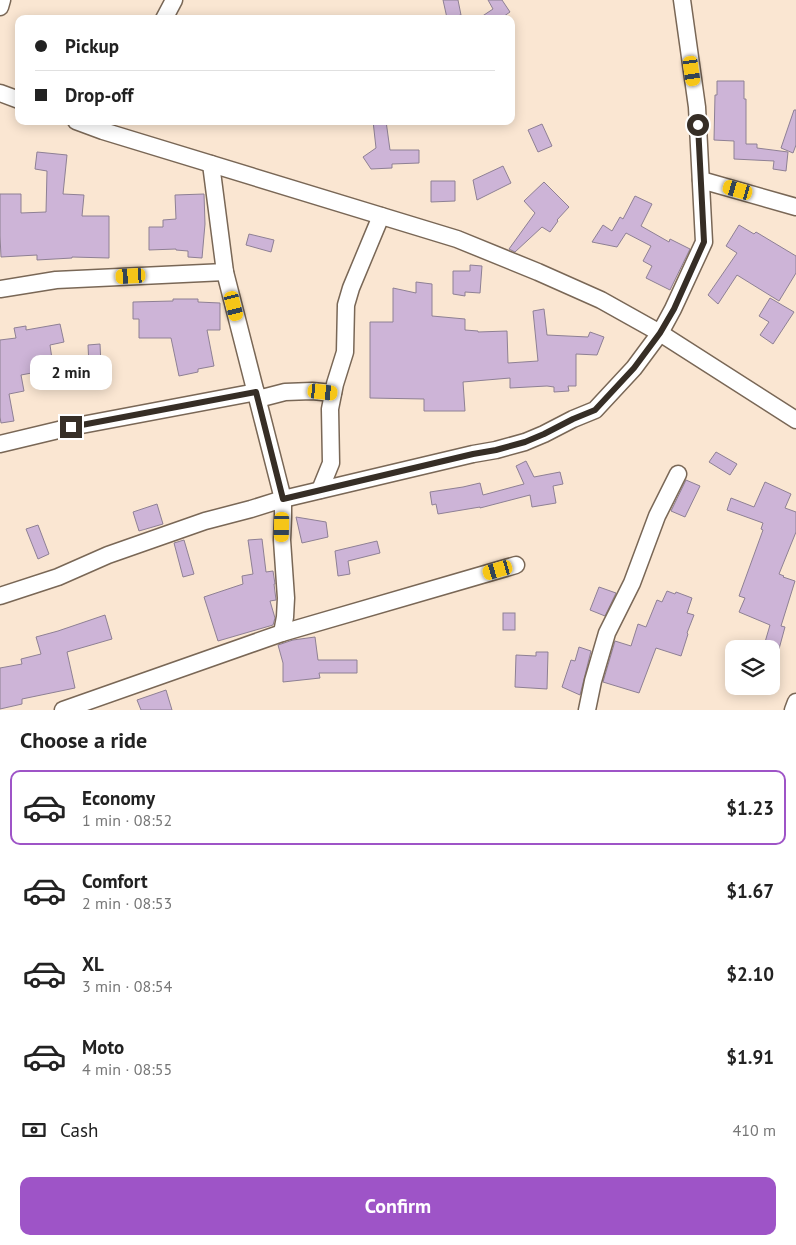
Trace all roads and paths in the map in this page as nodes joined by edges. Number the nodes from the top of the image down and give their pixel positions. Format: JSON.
{"nodes":[{"id":1,"x":2,"y":0,"type":"edge"},
{"id":2,"x":174,"y":0,"type":"edge"},
{"id":3,"x":682,"y":0,"type":"edge"},
{"id":4,"x":0,"y":7,"type":"edge"},
{"id":5,"x":166,"y":15,"type":"edge"},
{"id":6,"x":0,"y":93,"type":"edge"},
{"id":7,"x":15,"y":99,"type":"edge"},
{"id":8,"x":106,"y":126,"type":"edge"},
{"id":9,"x":211,"y":164,"type":"junction"},
{"id":10,"x":701,"y":180,"type":"junction"},
{"id":11,"x":796,"y":207,"type":"edge"},
{"id":12,"x":381,"y":216,"type":"junction"},
{"id":13,"x":224,"y":272,"type":"junction"},
{"id":14,"x":0,"y":289,"type":"edge"},
{"id":15,"x":660,"y":333,"type":"junction"},
{"id":16,"x":333,"y":393,"type":"junction"},
{"id":17,"x":257,"y":396,"type":"junction"},
{"id":18,"x":796,"y":420,"type":"edge"},
{"id":19,"x":0,"y":444,"type":"edge"},
{"id":20,"x":678,"y":474,"type":"dead end"},
{"id":21,"x":320,"y":490,"type":"junction"},
{"id":22,"x":283,"y":499,"type":"junction"},
{"id":23,"x":516,"y":565,"type":"dead end"},
{"id":24,"x":0,"y":596,"type":"edge"},
{"id":25,"x":282,"y":633,"type":"junction"},
{"id":26,"x":796,"y":702,"type":"edge"},
{"id":27,"x":63,"y":710,"type":"edge"},
{"id":28,"x":587,"y":710,"type":"edge"},
{"id":29,"x":793,"y":710,"type":"edge"}],
"edges":[{"from":1,"to":4,"type":"street"},
{"from":2,"to":5,"type":"street"},
{"from":3,"to":10,"type":"street"},
{"from":6,"to":7,"type":"street"},
{"from":8,"to":9,"type":"street"},
{"from":9,"to":12,"type":"street"},
{"from":9,"to":13,"type":"street"},
{"from":10,"to":11,"type":"street"},
{"from":10,"to":15,"type":"street"},
{"from":12,"to":15,"type":"street"},
{"from":12,"to":16,"type":"street"},
{"from":13,"to":14,"type":"street"},
{"from":13,"to":17,"type":"street"},
{"from":15,"to":18,"type":"street"},
{"from":15,"to":21,"type":"street"},
{"from":16,"to":17,"type":"street"},
{"from":16,"to":21,"type":"street"},
{"from":17,"to":19,"type":"street"},
{"from":17,"to":22,"type":"street"},
{"from":20,"to":28,"type":"street"},
{"from":21,"to":22,"type":"street"},
{"from":22,"to":24,"type":"street"},
{"from":22,"to":25,"type":"street"},
{"from":23,"to":25,"type":"street"},
{"from":25,"to":27,"type":"street"},
{"from":26,"to":29,"type":"street"}]}
